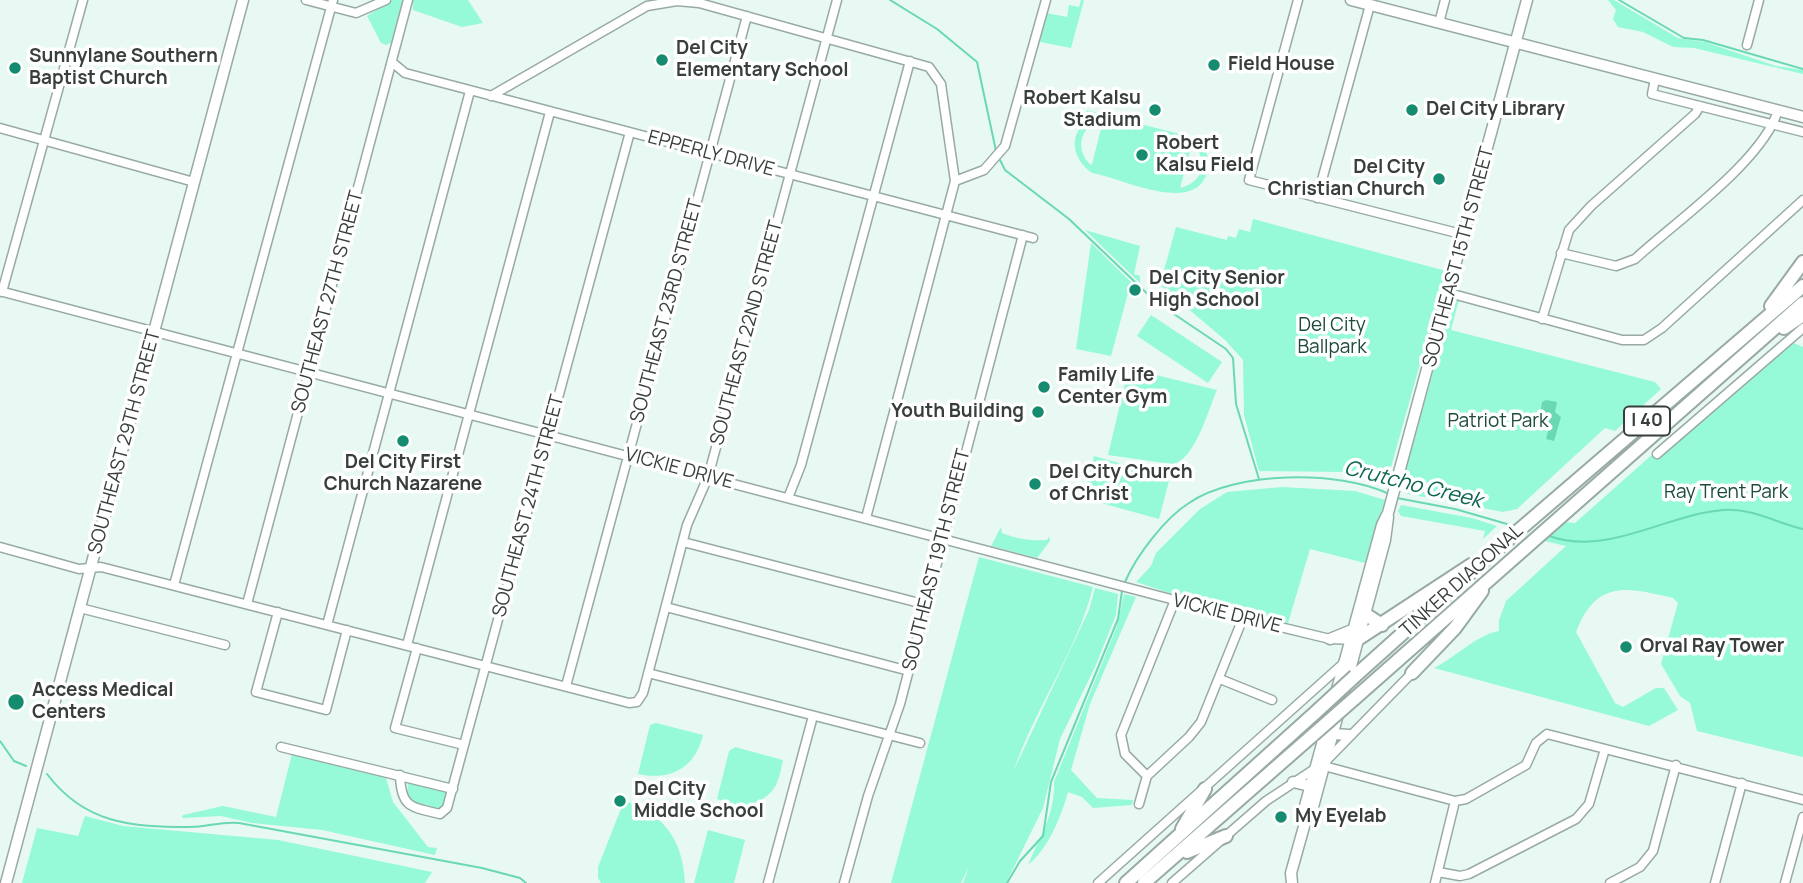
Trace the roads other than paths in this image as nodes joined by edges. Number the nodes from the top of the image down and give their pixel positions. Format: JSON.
{"nodes":[{"id":1,"x":83,"y":0,"type":"edge"},
{"id":2,"x":243,"y":0,"type":"edge"},
{"id":3,"x":306,"y":0,"type":"edge"},
{"id":4,"x":386,"y":0,"type":"edge"},
{"id":5,"x":408,"y":0,"type":"edge"},
{"id":6,"x":837,"y":0,"type":"edge"},
{"id":7,"x":1298,"y":0,"type":"edge"},
{"id":8,"x":1350,"y":0,"type":"edge"},
{"id":9,"x":1445,"y":0,"type":"edge"},
{"id":10,"x":1527,"y":0,"type":"edge"},
{"id":11,"x":1759,"y":0,"type":"edge"},
{"id":12,"x":1043,"y":1,"type":"edge"},
{"id":13,"x":332,"y":3,"type":"edge"},
{"id":14,"x":1370,"y":5,"type":"junction"},
{"id":15,"x":747,"y":16,"type":"junction"},
{"id":16,"x":1439,"y":23,"type":"junction"},
{"id":17,"x":827,"y":38,"type":"junction"},
{"id":18,"x":1516,"y":43,"type":"junction"},
{"id":19,"x":1746,"y":46,"type":"dead end"},
{"id":20,"x":910,"y":61,"type":"junction"},
{"id":21,"x":393,"y":63,"type":"junction"},
{"id":22,"x":1655,"y":79,"type":"junction"},
{"id":23,"x":470,"y":91,"type":"junction"},
{"id":24,"x":491,"y":96,"type":"junction"},
{"id":25,"x":1700,"y":106,"type":"junction"},
{"id":26,"x":1777,"y":110,"type":"junction"},
{"id":27,"x":550,"y":112,"type":"junction"},
{"id":28,"x":1803,"y":117,"type":"edge"},
{"id":29,"x":1774,"y":125,"type":"junction"},
{"id":30,"x":0,"y":128,"type":"edge"},
{"id":31,"x":630,"y":132,"type":"junction"},
{"id":32,"x":1803,"y":132,"type":"edge"},
{"id":33,"x":44,"y":141,"type":"junction"},
{"id":34,"x":710,"y":153,"type":"junction"},
{"id":35,"x":789,"y":174,"type":"junction"},
{"id":36,"x":955,"y":181,"type":"junction"},
{"id":37,"x":194,"y":182,"type":"junction"},
{"id":38,"x":873,"y":196,"type":"junction"},
{"id":39,"x":1317,"y":198,"type":"junction"},
{"id":40,"x":1803,"y":201,"type":"edge"},
{"id":41,"x":948,"y":216,"type":"junction"},
{"id":42,"x":1465,"y":234,"type":"junction"},
{"id":43,"x":1023,"y":235,"type":"junction"},
{"id":44,"x":1033,"y":238,"type":"dead end"},
{"id":45,"x":1561,"y":253,"type":"junction"},
{"id":46,"x":1803,"y":262,"type":"edge"},
{"id":47,"x":1803,"y":286,"type":"edge"},
{"id":48,"x":1,"y":292,"type":"edge"},
{"id":49,"x":1449,"y":293,"type":"junction"},
{"id":50,"x":1803,"y":303,"type":"edge"},
{"id":51,"x":1803,"y":315,"type":"edge"},
{"id":52,"x":1542,"y":319,"type":"junction"},
{"id":53,"x":1803,"y":328,"type":"edge"},
{"id":54,"x":1754,"y":329,"type":"junction"},
{"id":55,"x":154,"y":332,"type":"junction"},
{"id":56,"x":236,"y":354,"type":"junction"},
{"id":57,"x":1743,"y":356,"type":"junction"},
{"id":58,"x":308,"y":372,"type":"junction"},
{"id":59,"x":388,"y":394,"type":"junction"},
{"id":60,"x":468,"y":414,"type":"junction"},
{"id":61,"x":549,"y":435,"type":"junction"},
{"id":62,"x":1657,"y":454,"type":"dead end"},
{"id":63,"x":628,"y":456,"type":"junction"},
{"id":64,"x":708,"y":477,"type":"junction"},
{"id":65,"x":788,"y":498,"type":"junction"},
{"id":66,"x":866,"y":518,"type":"junction"},
{"id":67,"x":942,"y":537,"type":"junction"},
{"id":68,"x":683,"y":542,"type":"junction"},
{"id":69,"x":0,"y":547,"type":"edge"},
{"id":70,"x":1490,"y":555,"type":"junction"},
{"id":71,"x":91,"y":568,"type":"junction"},
{"id":72,"x":1372,"y":576,"type":"junction"},
{"id":73,"x":1491,"y":578,"type":"junction"},
{"id":74,"x":174,"y":585,"type":"junction"},
{"id":75,"x":1175,"y":600,"type":"junction"},
{"id":76,"x":247,"y":604,"type":"junction"},
{"id":77,"x":927,"y":606,"type":"junction"},
{"id":78,"x":666,"y":607,"type":"junction"},
{"id":79,"x":80,"y":608,"type":"junction"},
{"id":80,"x":278,"y":612,"type":"junction"},
{"id":81,"x":1365,"y":614,"type":"junction"},
{"id":82,"x":1243,"y":618,"type":"junction"},
{"id":83,"x":327,"y":625,"type":"junction"},
{"id":84,"x":1382,"y":625,"type":"junction"},
{"id":85,"x":347,"y":630,"type":"junction"},
{"id":86,"x":1353,"y":637,"type":"junction"},
{"id":87,"x":1330,"y":639,"type":"joint"},
{"id":88,"x":225,"y":645,"type":"dead end"},
{"id":89,"x":407,"y":645,"type":"junction"},
{"id":90,"x":417,"y":648,"type":"junction"},
{"id":91,"x":1353,"y":656,"type":"junction"},
{"id":92,"x":1343,"y":663,"type":"junction"},
{"id":93,"x":486,"y":666,"type":"junction"},
{"id":94,"x":909,"y":671,"type":"junction"},
{"id":95,"x":649,"y":673,"type":"junction"},
{"id":96,"x":1412,"y":673,"type":"joint"},
{"id":97,"x":1220,"y":679,"type":"junction"},
{"id":98,"x":566,"y":686,"type":"junction"},
{"id":99,"x":1272,"y":700,"type":"dead end"},
{"id":100,"x":813,"y":716,"type":"junction"},
{"id":101,"x":1333,"y":734,"type":"junction"},
{"id":102,"x":889,"y":735,"type":"junction"},
{"id":103,"x":1349,"y":735,"type":"junction"},
{"id":104,"x":920,"y":743,"type":"dead end"},
{"id":105,"x":464,"y":746,"type":"junction"},
{"id":106,"x":281,"y":747,"type":"dead end"},
{"id":107,"x":1605,"y":749,"type":"junction"},
{"id":108,"x":1322,"y":765,"type":"junction"},
{"id":109,"x":1675,"y":765,"type":"junction"},
{"id":110,"x":400,"y":775,"type":"junction"},
{"id":111,"x":1147,"y":776,"type":"junction"},
{"id":112,"x":1293,"y":782,"type":"junction"},
{"id":113,"x":1742,"y":783,"type":"junction"},
{"id":114,"x":1310,"y":786,"type":"junction"},
{"id":115,"x":453,"y":789,"type":"junction"},
{"id":116,"x":1205,"y":789,"type":"junction"},
{"id":117,"x":1803,"y":800,"type":"edge"},
{"id":118,"x":1455,"y":801,"type":"junction"},
{"id":119,"x":1139,"y":804,"type":"dead end"},
{"id":120,"x":1803,"y":817,"type":"edge"},
{"id":121,"x":1305,"y":823,"type":"junction"},
{"id":122,"x":1226,"y":836,"type":"junction"},
{"id":123,"x":1177,"y":838,"type":"junction"},
{"id":124,"x":1171,"y":860,"type":"junction"},
{"id":125,"x":1438,"y":872,"type":"junction"},
{"id":126,"x":1292,"y":878,"type":"edge"},
{"id":127,"x":6,"y":883,"type":"edge"},
{"id":128,"x":768,"y":883,"type":"edge"},
{"id":129,"x":844,"y":883,"type":"edge"},
{"id":130,"x":1098,"y":883,"type":"edge"},
{"id":131,"x":1126,"y":883,"type":"edge"},
{"id":132,"x":1144,"y":883,"type":"edge"},
{"id":133,"x":1172,"y":883,"type":"edge"},
{"id":134,"x":1284,"y":883,"type":"edge"},
{"id":135,"x":1435,"y":883,"type":"edge"},
{"id":136,"x":1610,"y":883,"type":"edge"},
{"id":137,"x":1715,"y":883,"type":"edge"},
{"id":138,"x":1786,"y":883,"type":"edge"}],
"edges":[{"from":1,"to":33,"type":"street"},
{"from":2,"to":37,"type":"main road","name":"SOUTHEAST 29TH STREET"},
{"from":3,"to":13,"type":"street"},
{"from":4,"to":13,"type":"street"},
{"from":5,"to":21,"type":"street","name":"SOUTHEAST 27TH STREET"},
{"from":6,"to":17,"type":"street","name":"SOUTHEAST 22ND STREET"},
{"from":7,"to":39,"type":"street"},
{"from":8,"to":14,"type":"main road"},
{"from":9,"to":16,"type":"street"},
{"from":10,"to":18,"type":"main road","name":"SOUTHEAST 15TH STREET"},
{"from":11,"to":19,"type":"street"},
{"from":12,"to":36,"type":"street"},
{"from":13,"to":56,"type":"street"},
{"from":14,"to":16,"type":"main road"},
{"from":14,"to":39,"type":"street"},
{"from":15,"to":17,"type":"street"},
{"from":15,"to":24,"type":"street"},
{"from":15,"to":34,"type":"street","name":"SOUTHEAST 23RD STREET"},
{"from":16,"to":18,"type":"main road"},
{"from":17,"to":20,"type":"street"},
{"from":17,"to":35,"type":"street","name":"SOUTHEAST 22ND STREET"},
{"from":18,"to":22,"type":"main road"},
{"from":18,"to":42,"type":"main road","name":"SOUTHEAST 15TH STREET"},
{"from":20,"to":36,"type":"street"},
{"from":20,"to":38,"type":"street"},
{"from":21,"to":23,"type":"street","name":"EPPERLY DRIVE"},
{"from":21,"to":58,"type":"street","name":"SOUTHEAST 27TH STREET"},
{"from":22,"to":25,"type":"street"},
{"from":22,"to":26,"type":"main road"},
{"from":23,"to":24,"type":"street","name":"EPPERLY DRIVE"},
{"from":23,"to":59,"type":"street"},
{"from":24,"to":27,"type":"street","name":"EPPERLY DRIVE"},
{"from":25,"to":29,"type":"street"},
{"from":25,"to":45,"type":"street"},
{"from":26,"to":28,"type":"main road"},
{"from":26,"to":29,"type":"street"},
{"from":27,"to":31,"type":"street","name":"EPPERLY DRIVE"},
{"from":27,"to":60,"type":"street"},
{"from":29,"to":32,"type":"street"},
{"from":29,"to":45,"type":"street"},
{"from":30,"to":33,"type":"street"},
{"from":31,"to":34,"type":"street","name":"EPPERLY DRIVE"},
{"from":31,"to":61,"type":"street","name":"SOUTHEAST 24TH STREET"},
{"from":33,"to":37,"type":"street"},
{"from":33,"to":48,"type":"street"},
{"from":34,"to":35,"type":"street","name":"EPPERLY DRIVE"},
{"from":34,"to":63,"type":"street","name":"SOUTHEAST 23RD STREET"},
{"from":35,"to":38,"type":"street","name":"EPPERLY DRIVE"},
{"from":35,"to":64,"type":"street","name":"SOUTHEAST 22ND STREET"},
{"from":36,"to":41,"type":"street"},
{"from":37,"to":55,"type":"main road","name":"SOUTHEAST 29TH STREET"},
{"from":38,"to":41,"type":"street","name":"EPPERLY DRIVE"},
{"from":38,"to":65,"type":"street"},
{"from":39,"to":42,"type":"street"},
{"from":40,"to":52,"type":"street"},
{"from":41,"to":43,"type":"street","name":"EPPERLY DRIVE"},
{"from":41,"to":66,"type":"street"},
{"from":42,"to":49,"type":"main road","name":"SOUTHEAST 15TH STREET"},
{"from":43,"to":44,"type":"street","name":"EPPERLY DRIVE"},
{"from":43,"to":67,"type":"street","name":"SOUTHEAST 19TH STREET"},
{"from":45,"to":52,"type":"street"},
{"from":46,"to":54,"type":"highway"},
{"from":47,"to":54,"type":"highway","name":"TINKER DIAGONAL","number":"I 40"},
{"from":48,"to":55,"type":"street","name":"VICKIE DRIVE"},
{"from":49,"to":52,"type":"street"},
{"from":49,"to":72,"type":"main road","name":"SOUTHEAST 15TH STREET"},
{"from":50,"to":57,"type":"highway","name":"TINKER DIAGONAL","number":"I 40"},
{"from":51,"to":57,"type":"highway"},
{"from":53,"to":62,"type":"street"},
{"from":54,"to":70,"type":"highway","name":"TINKER DIAGONAL","number":"I 40"},
{"from":55,"to":56,"type":"street","name":"VICKIE DRIVE"},
{"from":55,"to":71,"type":"main road","name":"SOUTHEAST 29TH STREET"},
{"from":56,"to":58,"type":"street","name":"VICKIE DRIVE"},
{"from":56,"to":74,"type":"street"},
{"from":57,"to":73,"type":"highway","name":"TINKER DIAGONAL","number":"I 40"},
{"from":58,"to":59,"type":"street","name":"VICKIE DRIVE"},
{"from":58,"to":76,"type":"street","name":"SOUTHEAST 27TH STREET"},
{"from":59,"to":60,"type":"street","name":"VICKIE DRIVE"},
{"from":59,"to":83,"type":"street"},
{"from":60,"to":61,"type":"street","name":"VICKIE DRIVE"},
{"from":60,"to":89,"type":"street"},
{"from":61,"to":63,"type":"street","name":"VICKIE DRIVE"},
{"from":61,"to":93,"type":"street","name":"SOUTHEAST 24TH STREET"},
{"from":63,"to":64,"type":"street","name":"VICKIE DRIVE"},
{"from":63,"to":98,"type":"street","name":"SOUTHEAST 23RD STREET"},
{"from":64,"to":65,"type":"street","name":"VICKIE DRIVE"},
{"from":64,"to":68,"type":"street","name":"SOUTHEAST 22ND STREET"},
{"from":65,"to":66,"type":"street","name":"VICKIE DRIVE"},
{"from":66,"to":67,"type":"street","name":"VICKIE DRIVE"},
{"from":67,"to":75,"type":"street","name":"VICKIE DRIVE"},
{"from":67,"to":77,"type":"street","name":"SOUTHEAST 19TH STREET"},
{"from":68,"to":77,"type":"street"},
{"from":68,"to":78,"type":"street","name":"SOUTHEAST 22ND STREET"},
{"from":69,"to":71,"type":"street"},
{"from":70,"to":84,"type":"highway"},
{"from":70,"to":123,"type":"highway","name":"TINKER DIAGONAL","number":"I 40","bridge":true},
{"from":71,"to":74,"type":"street"},
{"from":71,"to":79,"type":"main road","name":"SOUTHEAST 29TH STREET"},
{"from":72,"to":81,"type":"main road","name":"SOUTHEAST 15TH STREET"},
{"from":72,"to":86,"type":"main road","name":"SOUTHEAST 15TH STREET"},
{"from":73,"to":96,"type":"highway"},
{"from":73,"to":124,"type":"highway","name":"TINKER DIAGONAL","number":"I 40","bridge":true},
{"from":74,"to":76,"type":"street"},
{"from":75,"to":82,"type":"street","name":"VICKIE DRIVE"},
{"from":75,"to":111,"type":"street"},
{"from":76,"to":80,"type":"street"},
{"from":77,"to":94,"type":"street","name":"SOUTHEAST 19TH STREET"},
{"from":78,"to":94,"type":"street"},
{"from":78,"to":95,"type":"street","name":"SOUTHEAST 22ND STREET"},
{"from":79,"to":88,"type":"street"},
{"from":79,"to":127,"type":"main road","name":"SOUTHEAST 29TH STREET"},
{"from":80,"to":83,"type":"street"},
{"from":80,"to":85,"type":"street"},
{"from":81,"to":84,"type":"highway"},
{"from":81,"to":86,"type":"main road","name":"SOUTHEAST 15TH STREET"},
{"from":82,"to":87,"type":"street","name":"VICKIE DRIVE"},
{"from":82,"to":97,"type":"street"},
{"from":83,"to":85,"type":"street"},
{"from":84,"to":86,"type":"highway"},
{"from":85,"to":89,"type":"street"},
{"from":86,"to":87,"type":"main road"},
{"from":86,"to":91,"type":"main road","name":"SOUTHEAST 15TH STREET"},
{"from":86,"to":92,"type":"main road","name":"SOUTHEAST 15TH STREET"},
{"from":89,"to":90,"type":"street"},
{"from":90,"to":93,"type":"street"},
{"from":90,"to":105,"type":"street"},
{"from":91,"to":92,"type":"street"},
{"from":91,"to":101,"type":"main road","name":"SOUTHEAST 15TH STREET"},
{"from":92,"to":108,"type":"main road","name":"SOUTHEAST 15TH STREET"},
{"from":92,"to":116,"type":"street"},
{"from":93,"to":98,"type":"street"},
{"from":93,"to":105,"type":"street","name":"SOUTHEAST 24TH STREET"},
{"from":94,"to":102,"type":"street","name":"SOUTHEAST 19TH STREET"},
{"from":95,"to":98,"type":"street","name":"SOUTHEAST 22ND STREET"},
{"from":95,"to":100,"type":"street"},
{"from":96,"to":103,"type":"street"},
{"from":97,"to":99,"type":"street"},
{"from":97,"to":111,"type":"street"},
{"from":100,"to":102,"type":"street"},
{"from":100,"to":128,"type":"street"},
{"from":101,"to":103,"type":"main road"},
{"from":101,"to":108,"type":"main road","name":"SOUTHEAST 15TH STREET"},
{"from":102,"to":104,"type":"street"},
{"from":102,"to":129,"type":"street","name":"SOUTHEAST 19TH STREET"},
{"from":103,"to":108,"type":"street"},
{"from":105,"to":115,"type":"street","name":"SOUTHEAST 24TH STREET"},
{"from":106,"to":110,"type":"street"},
{"from":107,"to":109,"type":"street"},
{"from":107,"to":118,"type":"street"},
{"from":107,"to":125,"type":"street"},
{"from":108,"to":112,"type":"street"},
{"from":108,"to":114,"type":"main road","name":"SOUTHEAST 15TH STREET"},
{"from":108,"to":118,"type":"street"},
{"from":108,"to":121,"type":"main road","name":"SOUTHEAST 15TH STREET"},
{"from":109,"to":113,"type":"street"},
{"from":109,"to":136,"type":"street"},
{"from":110,"to":115,"type":"street"},
{"from":110,"to":115,"type":"street","name":"SOUTHEAST 24TH STREET"},
{"from":111,"to":119,"type":"street"},
{"from":112,"to":114,"type":"main road"},
{"from":112,"to":122,"type":"street"},
{"from":113,"to":117,"type":"street"},
{"from":113,"to":137,"type":"street"},
{"from":114,"to":121,"type":"main road","name":"SOUTHEAST 15TH STREET"},
{"from":116,"to":123,"type":"highway"},
{"from":116,"to":130,"type":"street"},
{"from":118,"to":125,"type":"street"},
{"from":120,"to":138,"type":"street"},
{"from":121,"to":126,"type":"main road","name":"SOUTHEAST 15TH STREET"},
{"from":122,"to":124,"type":"highway"},
{"from":122,"to":133,"type":"street"},
{"from":123,"to":131,"type":"highway","name":"TINKER DIAGONAL","number":"I 40"},
{"from":124,"to":132,"type":"highway","name":"TINKER DIAGONAL","number":"I 40"},
{"from":125,"to":135,"type":"street"},
{"from":126,"to":134,"type":"main road","name":"SOUTHEAST 15TH STREET"}]}
